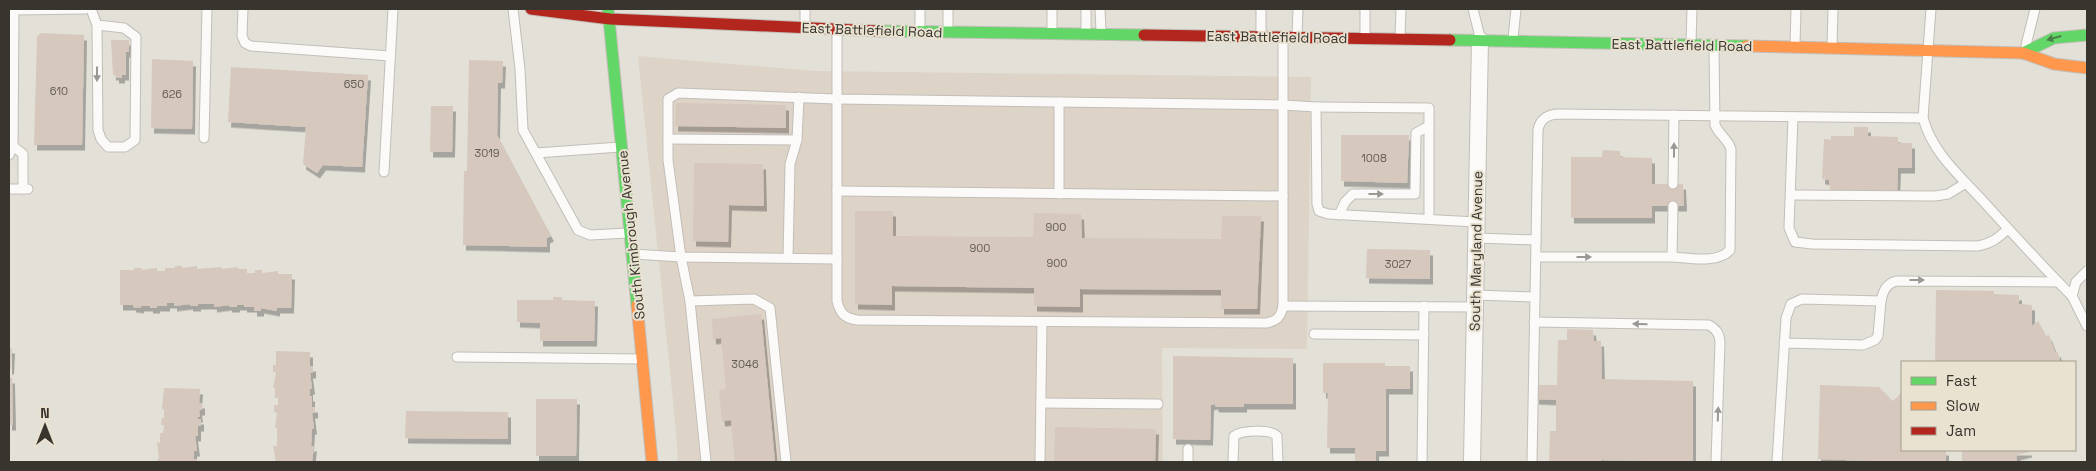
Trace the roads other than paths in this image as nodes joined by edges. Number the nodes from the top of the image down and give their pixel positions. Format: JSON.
{"nodes":[{"id":1,"x":85,"y":9,"type":"edge"},
{"id":2,"x":91,"y":9,"type":"edge"},
{"id":3,"x":207,"y":9,"type":"edge"},
{"id":4,"x":243,"y":9,"type":"edge"},
{"id":5,"x":393,"y":9,"type":"edge"},
{"id":6,"x":513,"y":9,"type":"edge"},
{"id":7,"x":531,"y":9,"type":"edge"},
{"id":8,"x":805,"y":9,"type":"edge"},
{"id":9,"x":920,"y":9,"type":"edge"},
{"id":10,"x":948,"y":9,"type":"edge"},
{"id":11,"x":1052,"y":9,"type":"edge"},
{"id":12,"x":1086,"y":9,"type":"edge"},
{"id":13,"x":1100,"y":9,"type":"edge"},
{"id":14,"x":1261,"y":9,"type":"edge"},
{"id":15,"x":1298,"y":9,"type":"edge"},
{"id":16,"x":1365,"y":9,"type":"edge"},
{"id":17,"x":1401,"y":9,"type":"edge"},
{"id":18,"x":1473,"y":9,"type":"edge"},
{"id":19,"x":1516,"y":9,"type":"edge"},
{"id":20,"x":1692,"y":9,"type":"edge"},
{"id":21,"x":1796,"y":9,"type":"edge"},
{"id":22,"x":1833,"y":9,"type":"edge"},
{"id":23,"x":1931,"y":9,"type":"edge"},
{"id":24,"x":2035,"y":9,"type":"edge"},
{"id":25,"x":11,"y":10,"type":"edge"},
{"id":26,"x":609,"y":14,"type":"edge"},
{"id":27,"x":97,"y":25,"type":"junction"},
{"id":28,"x":805,"y":28,"type":"junction"},
{"id":29,"x":837,"y":29,"type":"junction"},
{"id":30,"x":920,"y":32,"type":"junction"},
{"id":31,"x":948,"y":32,"type":"junction"},
{"id":32,"x":1052,"y":34,"type":"junction"},
{"id":33,"x":1086,"y":34,"type":"junction"},
{"id":34,"x":1101,"y":34,"type":"junction"},
{"id":35,"x":2087,"y":35,"type":"edge"},
{"id":36,"x":1261,"y":37,"type":"junction"},
{"id":37,"x":1284,"y":37,"type":"junction"},
{"id":38,"x":1298,"y":37,"type":"junction"},
{"id":39,"x":1365,"y":38,"type":"junction"},
{"id":40,"x":1400,"y":39,"type":"junction"},
{"id":41,"x":1480,"y":40,"type":"junction"},
{"id":42,"x":1512,"y":41,"type":"junction"},
{"id":43,"x":1691,"y":46,"type":"junction"},
{"id":44,"x":1714,"y":46,"type":"junction"},
{"id":45,"x":1795,"y":47,"type":"junction"},
{"id":46,"x":1832,"y":48,"type":"junction"},
{"id":47,"x":1930,"y":50,"type":"junction"},
{"id":48,"x":2023,"y":53,"type":"junction"},
{"id":49,"x":390,"y":56,"type":"junction"},
{"id":50,"x":2067,"y":67,"type":"junction"},
{"id":51,"x":2087,"y":68,"type":"edge"},
{"id":52,"x":2087,"y":74,"type":"edge"},
{"id":53,"x":799,"y":97,"type":"junction"},
{"id":54,"x":837,"y":99,"type":"junction"},
{"id":55,"x":1059,"y":102,"type":"junction"},
{"id":56,"x":1283,"y":105,"type":"junction"},
{"id":57,"x":1316,"y":107,"type":"junction"},
{"id":58,"x":1674,"y":116,"type":"junction"},
{"id":59,"x":1714,"y":116,"type":"junction"},
{"id":60,"x":1793,"y":117,"type":"junction"},
{"id":61,"x":1923,"y":118,"type":"junction"},
{"id":62,"x":1429,"y":126,"type":"junction"},
{"id":63,"x":204,"y":138,"type":"dead end"},
{"id":64,"x":668,"y":139,"type":"junction"},
{"id":65,"x":797,"y":140,"type":"junction"},
{"id":66,"x":13,"y":146,"type":"junction"},
{"id":67,"x":622,"y":147,"type":"junction"},
{"id":68,"x":536,"y":153,"type":"junction"},
{"id":69,"x":9,"y":155,"type":"edge"},
{"id":70,"x":384,"y":172,"type":"dead end"},
{"id":71,"x":1966,"y":183,"type":"junction"},
{"id":72,"x":1673,"y":184,"type":"dead end"},
{"id":73,"x":9,"y":189,"type":"edge"},
{"id":74,"x":837,"y":191,"type":"junction"},
{"id":75,"x":1059,"y":194,"type":"junction"},
{"id":76,"x":1791,"y":195,"type":"junction"},
{"id":77,"x":1283,"y":196,"type":"junction"},
{"id":78,"x":1673,"y":206,"type":"dead end"},
{"id":79,"x":1339,"y":215,"type":"junction"},
{"id":80,"x":1429,"y":218,"type":"junction"},
{"id":81,"x":2008,"y":229,"type":"junction"},
{"id":82,"x":1476,"y":230,"type":"junction"},
{"id":83,"x":630,"y":233,"type":"junction"},
{"id":84,"x":1536,"y":240,"type":"junction"},
{"id":85,"x":632,"y":254,"type":"junction"},
{"id":86,"x":681,"y":257,"type":"junction"},
{"id":87,"x":1536,"y":257,"type":"junction"},
{"id":88,"x":1672,"y":257,"type":"junction"},
{"id":89,"x":788,"y":258,"type":"junction"},
{"id":90,"x":837,"y":259,"type":"junction"},
{"id":91,"x":2087,"y":271,"type":"edge"},
{"id":92,"x":2058,"y":282,"type":"junction"},
{"id":93,"x":2072,"y":296,"type":"junction"},
{"id":94,"x":1535,"y":297,"type":"junction"},
{"id":95,"x":690,"y":301,"type":"junction"},
{"id":96,"x":1475,"y":301,"type":"junction"},
{"id":97,"x":1881,"y":301,"type":"junction"},
{"id":98,"x":1283,"y":306,"type":"junction"},
{"id":99,"x":1424,"y":306,"type":"junction"},
{"id":100,"x":1042,"y":322,"type":"junction"},
{"id":101,"x":1534,"y":322,"type":"junction"},
{"id":102,"x":2087,"y":326,"type":"edge"},
{"id":103,"x":1314,"y":334,"type":"dead end"},
{"id":104,"x":1424,"y":335,"type":"junction"},
{"id":105,"x":1784,"y":343,"type":"junction"},
{"id":106,"x":456,"y":357,"type":"dead end"},
{"id":107,"x":643,"y":359,"type":"junction"},
{"id":108,"x":1041,"y":403,"type":"junction"},
{"id":109,"x":1158,"y":404,"type":"dead end"},
{"id":110,"x":1188,"y":449,"type":"dead end"},
{"id":111,"x":652,"y":462,"type":"edge"},
{"id":112,"x":706,"y":462,"type":"edge"},
{"id":113,"x":786,"y":462,"type":"edge"},
{"id":114,"x":1040,"y":462,"type":"edge"},
{"id":115,"x":1188,"y":462,"type":"edge"},
{"id":116,"x":1233,"y":462,"type":"edge"},
{"id":117,"x":1278,"y":462,"type":"edge"},
{"id":118,"x":1422,"y":462,"type":"edge"},
{"id":119,"x":1472,"y":462,"type":"edge"},
{"id":120,"x":1532,"y":462,"type":"edge"},
{"id":121,"x":1716,"y":462,"type":"edge"},
{"id":122,"x":1777,"y":462,"type":"edge"}],
"edges":[{"from":1,"to":25,"type":"lane"},
{"from":2,"to":27,"type":"lane"},
{"from":3,"to":63,"type":"lane"},
{"from":4,"to":49,"type":"lane"},
{"from":5,"to":49,"type":"lane"},
{"from":6,"to":68,"type":"lane"},
{"from":7,"to":26,"type":"main road","name":"East Battlefield Road"},
{"from":8,"to":28,"type":"lane"},
{"from":9,"to":30,"type":"lane"},
{"from":10,"to":31,"type":"lane"},
{"from":11,"to":32,"type":"lane"},
{"from":12,"to":33,"type":"lane"},
{"from":13,"to":34,"type":"lane"},
{"from":14,"to":36,"type":"lane"},
{"from":15,"to":38,"type":"lane"},
{"from":16,"to":39,"type":"lane"},
{"from":17,"to":40,"type":"lane"},
{"from":18,"to":41,"type":"lane"},
{"from":19,"to":42,"type":"lane"},
{"from":20,"to":43,"type":"lane"},
{"from":21,"to":45,"type":"lane"},
{"from":22,"to":46,"type":"lane"},
{"from":23,"to":47,"type":"lane"},
{"from":24,"to":48,"type":"lane"},
{"from":25,"to":66,"type":"lane"},
{"from":26,"to":28,"type":"main road","name":"East Battlefield Road"},
{"from":26,"to":67,"type":"main road","name":"South Kimbrough Avenue"},
{"from":27,"to":27,"type":"lane","one_way":true},
{"from":28,"to":29,"type":"main road","name":"East Battlefield Road"},
{"from":29,"to":30,"type":"main road","name":"East Battlefield Road"},
{"from":29,"to":54,"type":"lane"},
{"from":30,"to":31,"type":"main road","name":"East Battlefield Road"},
{"from":31,"to":32,"type":"main road","name":"East Battlefield Road"},
{"from":32,"to":33,"type":"main road","name":"East Battlefield Road"},
{"from":33,"to":34,"type":"main road","name":"East Battlefield Road"},
{"from":34,"to":36,"type":"main road","name":"East Battlefield Road"},
{"from":35,"to":48,"type":"main road","one_way":true},
{"from":36,"to":37,"type":"main road","name":"East Battlefield Road"},
{"from":37,"to":38,"type":"main road","name":"East Battlefield Road"},
{"from":37,"to":56,"type":"lane"},
{"from":38,"to":39,"type":"main road","name":"East Battlefield Road"},
{"from":39,"to":40,"type":"main road","name":"East Battlefield Road"},
{"from":40,"to":41,"type":"main road","name":"East Battlefield Road"},
{"from":41,"to":42,"type":"main road","name":"East Battlefield Road"},
{"from":41,"to":82,"type":"street","name":"South Maryland Avenue"},
{"from":42,"to":43,"type":"main road","name":"East Battlefield Road"},
{"from":43,"to":44,"type":"main road","name":"East Battlefield Road"},
{"from":44,"to":45,"type":"main road","name":"East Battlefield Road"},
{"from":44,"to":59,"type":"lane"},
{"from":45,"to":46,"type":"main road","name":"East Battlefield Road"},
{"from":46,"to":47,"type":"main road","name":"East Battlefield Road"},
{"from":47,"to":48,"type":"main road","name":"East Battlefield Road"},
{"from":47,"to":61,"type":"lane"},
{"from":48,"to":50,"type":"main road","name":"East Battlefield Road"},
{"from":49,"to":70,"type":"lane"},
{"from":50,"to":51,"type":"main road","name":"East Battlefield Road"},
{"from":50,"to":52,"type":"main road"},
{"from":53,"to":54,"type":"lane"},
{"from":53,"to":64,"type":"lane"},
{"from":53,"to":65,"type":"lane"},
{"from":54,"to":55,"type":"lane"},
{"from":54,"to":74,"type":"lane"},
{"from":55,"to":56,"type":"lane"},
{"from":55,"to":75,"type":"lane"},
{"from":56,"to":57,"type":"lane"},
{"from":56,"to":77,"type":"lane"},
{"from":57,"to":62,"type":"lane"},
{"from":57,"to":79,"type":"lane"},
{"from":58,"to":59,"type":"lane"},
{"from":72,"to":58,"type":"lane","one_way":true},
{"from":58,"to":84,"type":"lane"},
{"from":59,"to":60,"type":"lane"},
{"from":59,"to":88,"type":"lane"},
{"from":60,"to":61,"type":"lane"},
{"from":60,"to":76,"type":"lane"},
{"from":61,"to":71,"type":"lane"},
{"from":79,"to":62,"type":"lane","one_way":true},
{"from":62,"to":80,"type":"lane"},
{"from":64,"to":65,"type":"lane"},
{"from":64,"to":86,"type":"lane"},
{"from":65,"to":89,"type":"lane"},
{"from":66,"to":69,"type":"lane"},
{"from":66,"to":73,"type":"lane"},
{"from":67,"to":68,"type":"lane"},
{"from":67,"to":83,"type":"main road","name":"South Kimbrough Avenue"},
{"from":68,"to":83,"type":"lane"},
{"from":71,"to":76,"type":"lane"},
{"from":71,"to":81,"type":"lane"},
{"from":74,"to":75,"type":"lane"},
{"from":74,"to":90,"type":"lane"},
{"from":75,"to":77,"type":"lane"},
{"from":76,"to":81,"type":"lane"},
{"from":77,"to":98,"type":"lane"},
{"from":78,"to":88,"type":"lane"},
{"from":79,"to":80,"type":"lane"},
{"from":80,"to":82,"type":"lane"},
{"from":81,"to":92,"type":"lane"},
{"from":82,"to":84,"type":"lane"},
{"from":82,"to":96,"type":"street","name":"South Maryland Avenue"},
{"from":83,"to":85,"type":"main road","name":"South Kimbrough Avenue"},
{"from":84,"to":87,"type":"lane"},
{"from":85,"to":86,"type":"lane"},
{"from":85,"to":107,"type":"main road","name":"South Kimbrough Avenue"},
{"from":86,"to":89,"type":"lane"},
{"from":86,"to":95,"type":"lane"},
{"from":87,"to":88,"type":"lane","one_way":true},
{"from":87,"to":94,"type":"lane"},
{"from":89,"to":90,"type":"lane"},
{"from":90,"to":100,"type":"lane"},
{"from":91,"to":93,"type":"lane"},
{"from":92,"to":93,"type":"lane"},
{"from":97,"to":92,"type":"lane","one_way":true},
{"from":93,"to":102,"type":"lane"},
{"from":94,"to":96,"type":"lane"},
{"from":94,"to":101,"type":"lane"},
{"from":95,"to":112,"type":"lane"},
{"from":95,"to":113,"type":"lane"},
{"from":96,"to":99,"type":"lane"},
{"from":96,"to":119,"type":"street","name":"South Maryland Avenue"},
{"from":97,"to":105,"type":"lane"},
{"from":97,"to":105,"type":"lane"},
{"from":98,"to":99,"type":"lane"},
{"from":98,"to":100,"type":"lane"},
{"from":99,"to":104,"type":"lane"},
{"from":100,"to":108,"type":"lane"},
{"from":101,"to":120,"type":"lane"},
{"from":121,"to":101,"type":"lane","one_way":true},
{"from":103,"to":104,"type":"lane"},
{"from":104,"to":118,"type":"lane"},
{"from":105,"to":122,"type":"lane"},
{"from":106,"to":107,"type":"lane"},
{"from":107,"to":111,"type":"main road","name":"South Kimbrough Avenue"},
{"from":108,"to":109,"type":"lane"},
{"from":108,"to":114,"type":"lane"},
{"from":110,"to":115,"type":"lane"},
{"from":116,"to":117,"type":"lane"}]}
